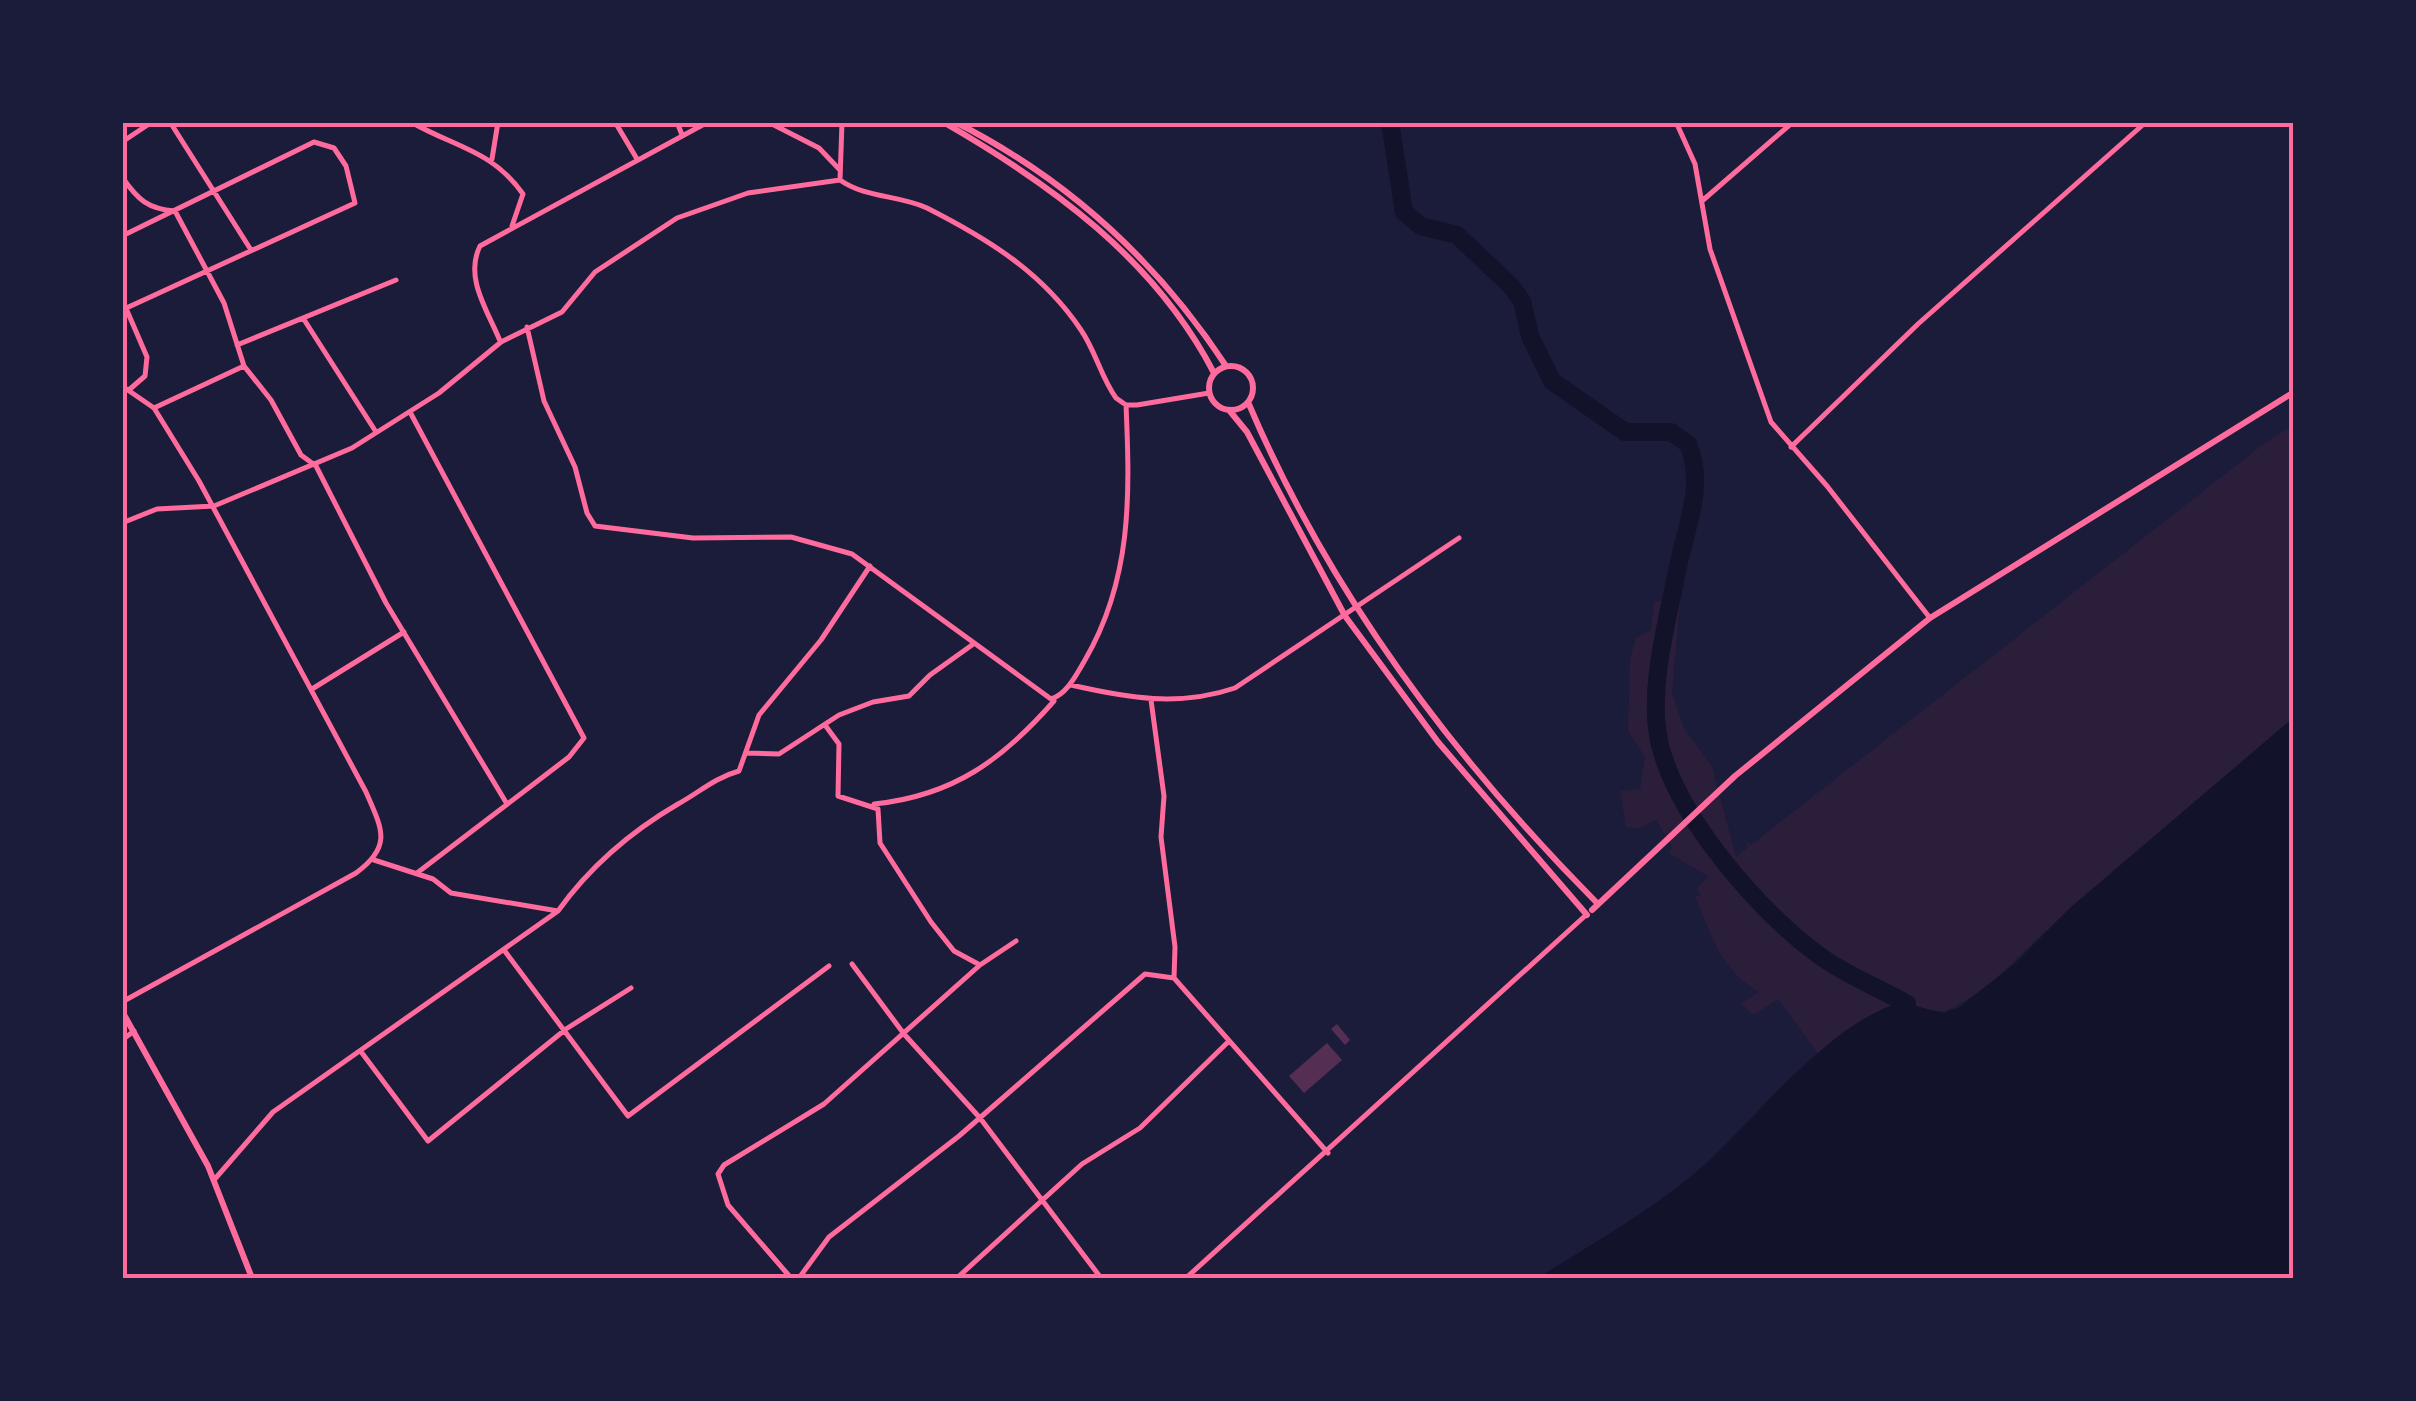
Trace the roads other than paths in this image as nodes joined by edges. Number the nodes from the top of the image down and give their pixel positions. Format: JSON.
{"nodes":[{"id":1,"x":152,"y":122,"type":"edge"},
{"id":2,"x":170,"y":122,"type":"edge"},
{"id":3,"x":411,"y":122,"type":"edge"},
{"id":4,"x":498,"y":122,"type":"edge"},
{"id":5,"x":615,"y":122,"type":"edge"},
{"id":6,"x":677,"y":122,"type":"edge"},
{"id":7,"x":708,"y":122,"type":"edge"},
{"id":8,"x":768,"y":122,"type":"edge"},
{"id":9,"x":842,"y":122,"type":"edge"},
{"id":10,"x":943,"y":122,"type":"edge"},
{"id":11,"x":955,"y":122,"type":"edge"},
{"id":12,"x":1676,"y":122,"type":"edge"},
{"id":13,"x":1793,"y":122,"type":"edge"},
{"id":14,"x":2146,"y":122,"type":"edge"},
{"id":15,"x":682,"y":135,"type":"junction"},
{"id":16,"x":122,"y":142,"type":"edge"},
{"id":17,"x":492,"y":159,"type":"junction"},
{"id":18,"x":637,"y":159,"type":"junction"},
{"id":19,"x":839,"y":169,"type":"junction"},
{"id":20,"x":122,"y":178,"type":"edge"},
{"id":21,"x":840,"y":180,"type":"junction"},
{"id":22,"x":215,"y":189,"type":"junction"},
{"id":23,"x":1702,"y":201,"type":"junction"},
{"id":24,"x":175,"y":211,"type":"junction"},
{"id":25,"x":511,"y":229,"type":"junction"},
{"id":26,"x":122,"y":236,"type":"edge"},
{"id":27,"x":251,"y":250,"type":"junction"},
{"id":28,"x":207,"y":269,"type":"junction"},
{"id":29,"x":396,"y":280,"type":"dead end"},
{"id":30,"x":122,"y":299,"type":"edge"},
{"id":31,"x":124,"y":310,"type":"edge"},
{"id":32,"x":304,"y":318,"type":"junction"},
{"id":33,"x":527,"y":327,"type":"junction"},
{"id":34,"x":501,"y":342,"type":"junction"},
{"id":35,"x":236,"y":345,"type":"junction"},
{"id":36,"x":244,"y":366,"type":"junction"},
{"id":37,"x":1226,"y":366,"type":"junction"},
{"id":38,"x":1214,"y":373,"type":"junction"},
{"id":39,"x":126,"y":388,"type":"edge"},
{"id":40,"x":2294,"y":392,"type":"edge"},
{"id":41,"x":1208,"y":393,"type":"junction"},
{"id":42,"x":1248,"y":402,"type":"junction"},
{"id":43,"x":1126,"y":406,"type":"junction"},
{"id":44,"x":154,"y":408,"type":"junction"},
{"id":45,"x":1229,"y":410,"type":"junction"},
{"id":46,"x":410,"y":412,"type":"junction"},
{"id":47,"x":376,"y":432,"type":"junction"},
{"id":48,"x":1791,"y":447,"type":"junction"},
{"id":49,"x":316,"y":466,"type":"junction"},
{"id":50,"x":214,"y":506,"type":"junction"},
{"id":51,"x":122,"y":523,"type":"edge"},
{"id":52,"x":1459,"y":538,"type":"dead end"},
{"id":53,"x":871,"y":565,"type":"junction"},
{"id":54,"x":1358,"y":607,"type":"junction"},
{"id":55,"x":1345,"y":616,"type":"junction"},
{"id":56,"x":1930,"y":618,"type":"junction"},
{"id":57,"x":404,"y":632,"type":"junction"},
{"id":58,"x":972,"y":645,"type":"junction"},
{"id":59,"x":1070,"y":685,"type":"junction"},
{"id":60,"x":312,"y":689,"type":"junction"},
{"id":61,"x":1056,"y":699,"type":"junction"},
{"id":62,"x":1151,"y":700,"type":"junction"},
{"id":63,"x":825,"y":725,"type":"junction"},
{"id":64,"x":746,"y":753,"type":"junction"},
{"id":65,"x":507,"y":804,"type":"junction"},
{"id":66,"x":872,"y":804,"type":"junction"},
{"id":67,"x":374,"y":860,"type":"junction"},
{"id":68,"x":417,"y":873,"type":"junction"},
{"id":69,"x":558,"y":910,"type":"junction"},
{"id":70,"x":1592,"y":910,"type":"junction"},
{"id":71,"x":1016,"y":940,"type":"dead end"},
{"id":72,"x":504,"y":950,"type":"junction"},
{"id":73,"x":852,"y":964,"type":"dead end"},
{"id":74,"x":829,"y":966,"type":"dead end"},
{"id":75,"x":980,"y":966,"type":"junction"},
{"id":76,"x":1174,"y":978,"type":"junction"},
{"id":77,"x":632,"y":988,"type":"dead end"},
{"id":78,"x":122,"y":1002,"type":"edge"},
{"id":79,"x":122,"y":1011,"type":"edge"},
{"id":80,"x":566,"y":1029,"type":"junction"},
{"id":81,"x":134,"y":1030,"type":"junction"},
{"id":82,"x":904,"y":1034,"type":"junction"},
{"id":83,"x":122,"y":1040,"type":"edge"},
{"id":84,"x":1230,"y":1041,"type":"junction"},
{"id":85,"x":362,"y":1053,"type":"junction"},
{"id":86,"x":980,"y":1118,"type":"junction"},
{"id":87,"x":1328,"y":1153,"type":"junction"},
{"id":88,"x":214,"y":1180,"type":"junction"},
{"id":89,"x":1042,"y":1203,"type":"junction"},
{"id":90,"x":252,"y":1278,"type":"edge"},
{"id":91,"x":790,"y":1278,"type":"edge"},
{"id":92,"x":799,"y":1278,"type":"edge"},
{"id":93,"x":958,"y":1278,"type":"edge"},
{"id":94,"x":1101,"y":1278,"type":"edge"},
{"id":95,"x":1186,"y":1278,"type":"edge"}],
"edges":[{"from":1,"to":16,"type":"street"},
{"from":2,"to":22,"type":"street"},
{"from":3,"to":17,"type":"street"},
{"from":4,"to":17,"type":"street"},
{"from":5,"to":18,"type":"street"},
{"from":6,"to":15,"type":"street"},
{"from":7,"to":15,"type":"street"},
{"from":8,"to":19,"type":"street"},
{"from":9,"to":19,"type":"street"},
{"from":10,"to":38,"type":"street"},
{"from":11,"to":37,"type":"street"},
{"from":12,"to":23,"type":"street"},
{"from":13,"to":23,"type":"street"},
{"from":14,"to":48,"type":"street"},
{"from":15,"to":18,"type":"street"},
{"from":17,"to":25,"type":"street"},
{"from":18,"to":25,"type":"street"},
{"from":19,"to":21,"type":"street"},
{"from":20,"to":24,"type":"street"},
{"from":21,"to":33,"type":"street"},
{"from":21,"to":43,"type":"street"},
{"from":22,"to":24,"type":"street"},
{"from":22,"to":27,"type":"street"},
{"from":22,"to":27,"type":"street"},
{"from":23,"to":48,"type":"street"},
{"from":24,"to":26,"type":"street"},
{"from":24,"to":28,"type":"street"},
{"from":25,"to":34,"type":"street"},
{"from":27,"to":28,"type":"street"},
{"from":28,"to":31,"type":"street"},
{"from":28,"to":35,"type":"street"},
{"from":29,"to":32,"type":"street"},
{"from":30,"to":31,"type":"street"},
{"from":31,"to":39,"type":"street"},
{"from":32,"to":35,"type":"street"},
{"from":32,"to":47,"type":"street"},
{"from":33,"to":34,"type":"street"},
{"from":33,"to":53,"type":"street"},
{"from":34,"to":46,"type":"street"},
{"from":35,"to":36,"type":"street"},
{"from":36,"to":44,"type":"street"},
{"from":36,"to":49,"type":"street"},
{"from":37,"to":38,"type":"street"},
{"from":37,"to":42,"type":"street"},
{"from":38,"to":41,"type":"street"},
{"from":39,"to":44,"type":"street"},
{"from":40,"to":56,"type":"street"},
{"from":41,"to":43,"type":"street"},
{"from":41,"to":45,"type":"street"},
{"from":42,"to":45,"type":"street"},
{"from":42,"to":54,"type":"street"},
{"from":43,"to":59,"type":"street"},
{"from":44,"to":50,"type":"street"},
{"from":45,"to":55,"type":"street"},
{"from":46,"to":47,"type":"street"},
{"from":46,"to":65,"type":"street"},
{"from":47,"to":49,"type":"street"},
{"from":48,"to":56,"type":"street"},
{"from":49,"to":50,"type":"street"},
{"from":49,"to":57,"type":"street"},
{"from":50,"to":51,"type":"street"},
{"from":50,"to":60,"type":"street"},
{"from":52,"to":54,"type":"street"},
{"from":53,"to":58,"type":"street"},
{"from":53,"to":64,"type":"street"},
{"from":54,"to":55,"type":"street"},
{"from":54,"to":70,"type":"street"},
{"from":55,"to":62,"type":"street"},
{"from":55,"to":70,"type":"street"},
{"from":56,"to":70,"type":"street"},
{"from":57,"to":60,"type":"street"},
{"from":57,"to":65,"type":"street"},
{"from":58,"to":61,"type":"street"},
{"from":58,"to":63,"type":"street"},
{"from":59,"to":61,"type":"street"},
{"from":59,"to":62,"type":"street"},
{"from":60,"to":67,"type":"street"},
{"from":61,"to":66,"type":"street"},
{"from":62,"to":76,"type":"street"},
{"from":63,"to":64,"type":"street"},
{"from":63,"to":66,"type":"street"},
{"from":64,"to":69,"type":"street"},
{"from":65,"to":68,"type":"street"},
{"from":66,"to":75,"type":"street"},
{"from":67,"to":68,"type":"street"},
{"from":67,"to":78,"type":"street"},
{"from":68,"to":69,"type":"street"},
{"from":69,"to":72,"type":"street"},
{"from":70,"to":87,"type":"street"},
{"from":71,"to":75,"type":"street"},
{"from":72,"to":80,"type":"street"},
{"from":72,"to":85,"type":"street"},
{"from":73,"to":82,"type":"street"},
{"from":74,"to":80,"type":"street"},
{"from":75,"to":82,"type":"street"},
{"from":76,"to":84,"type":"street"},
{"from":76,"to":86,"type":"street"},
{"from":77,"to":80,"type":"street"},
{"from":79,"to":81,"type":"street"},
{"from":80,"to":85,"type":"street"},
{"from":81,"to":83,"type":"street"},
{"from":81,"to":88,"type":"street"},
{"from":82,"to":86,"type":"street"},
{"from":82,"to":91,"type":"street"},
{"from":84,"to":87,"type":"street"},
{"from":84,"to":89,"type":"street"},
{"from":85,"to":88,"type":"street"},
{"from":86,"to":89,"type":"street"},
{"from":86,"to":92,"type":"street"},
{"from":87,"to":95,"type":"street"},
{"from":88,"to":90,"type":"street"},
{"from":89,"to":93,"type":"street"},
{"from":89,"to":94,"type":"street"}]}
